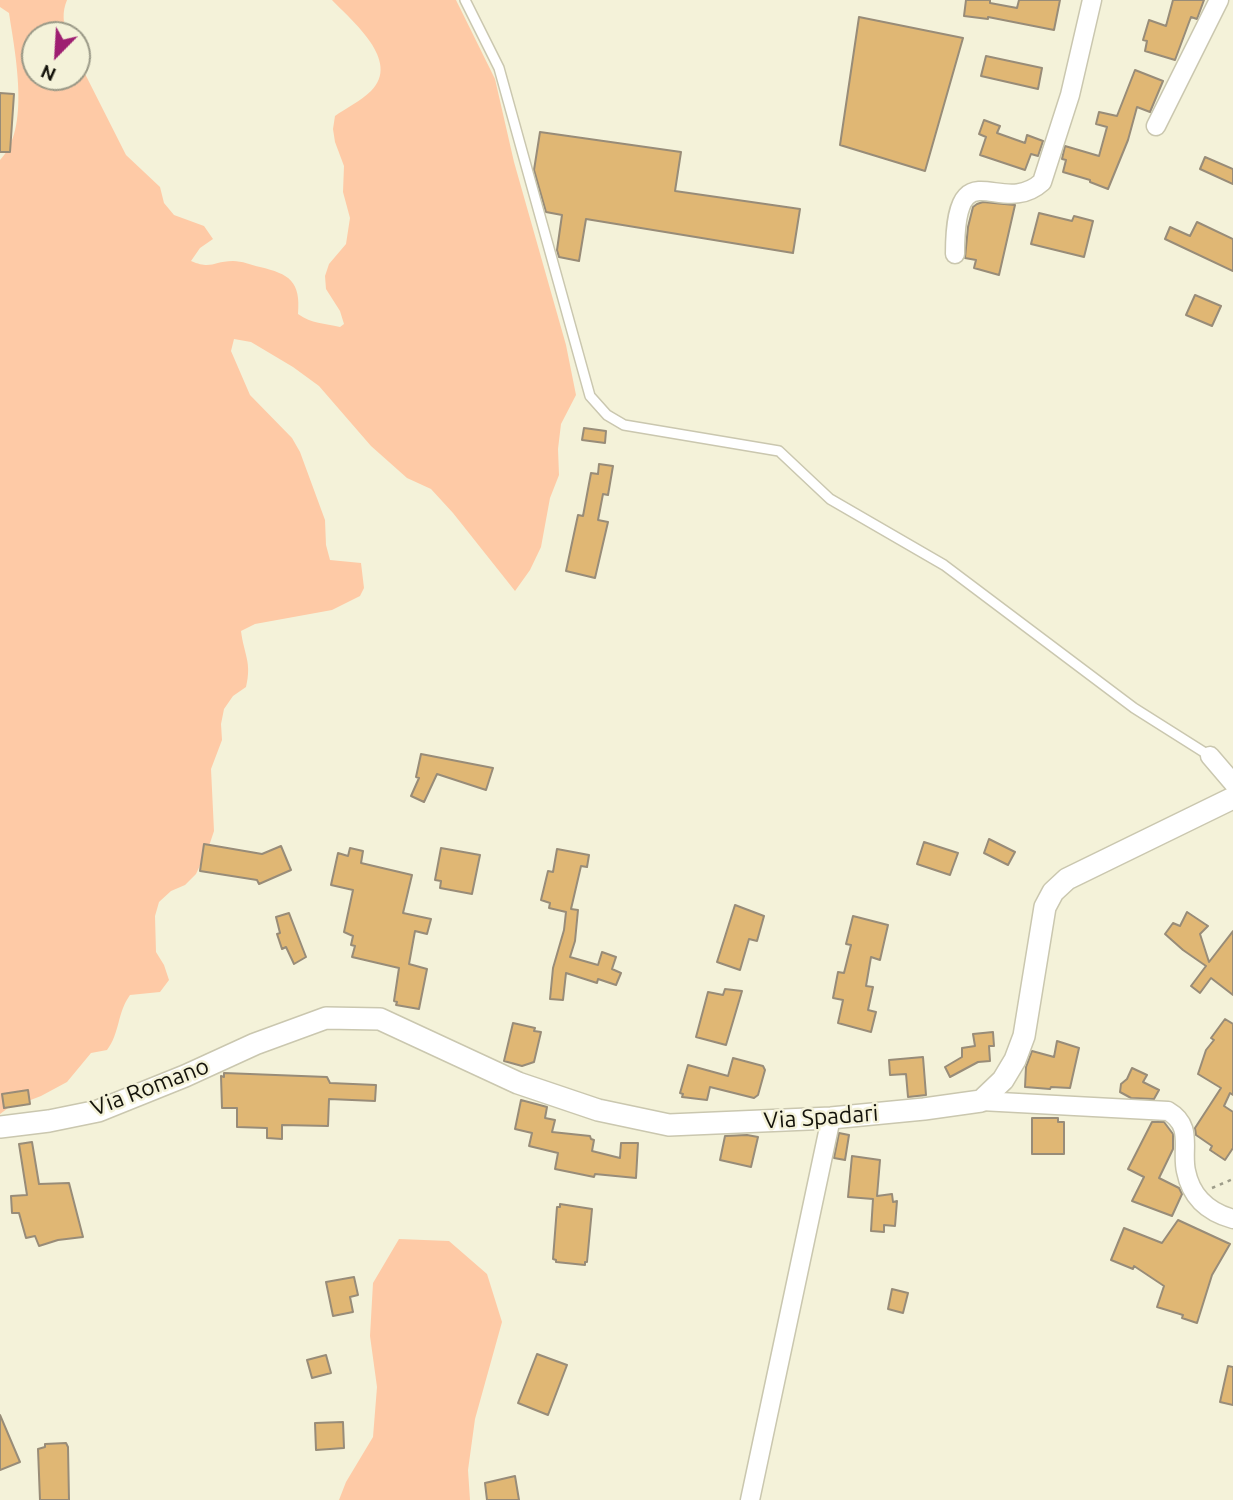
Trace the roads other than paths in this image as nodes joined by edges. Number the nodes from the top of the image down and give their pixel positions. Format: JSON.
{"nodes":[{"id":1,"x":465,"y":0,"type":"edge"},
{"id":2,"x":1092,"y":0,"type":"edge"},
{"id":3,"x":1219,"y":0,"type":"edge"},
{"id":4,"x":1156,"y":126,"type":"dead end"},
{"id":5,"x":955,"y":254,"type":"dead end"},
{"id":6,"x":1210,"y":756,"type":"joint"},
{"id":7,"x":1233,"y":783,"type":"edge"},
{"id":8,"x":1233,"y":798,"type":"edge"},
{"id":9,"x":255,"y":1044,"type":"joint"},
{"id":10,"x":981,"y":1101,"type":"junction"},
{"id":11,"x":831,"y":1118,"type":"junction"},
{"id":12,"x":0,"y":1127,"type":"edge"},
{"id":13,"x":1233,"y":1219,"type":"edge"},
{"id":14,"x":750,"y":1500,"type":"edge"}],
"edges":[{"from":1,"to":6,"type":"lane"},
{"from":2,"to":5,"type":"street"},
{"from":3,"to":4,"type":"street"},
{"from":6,"to":7,"type":"street"},
{"from":8,"to":10,"type":"street"},
{"from":9,"to":11,"type":"street","name":"Via Spadari"},
{"from":9,"to":12,"type":"street","name":"Via Romano"},
{"from":10,"to":11,"type":"street","name":"Via Spadari"},
{"from":10,"to":13,"type":"street"},
{"from":11,"to":14,"type":"street"}]}
